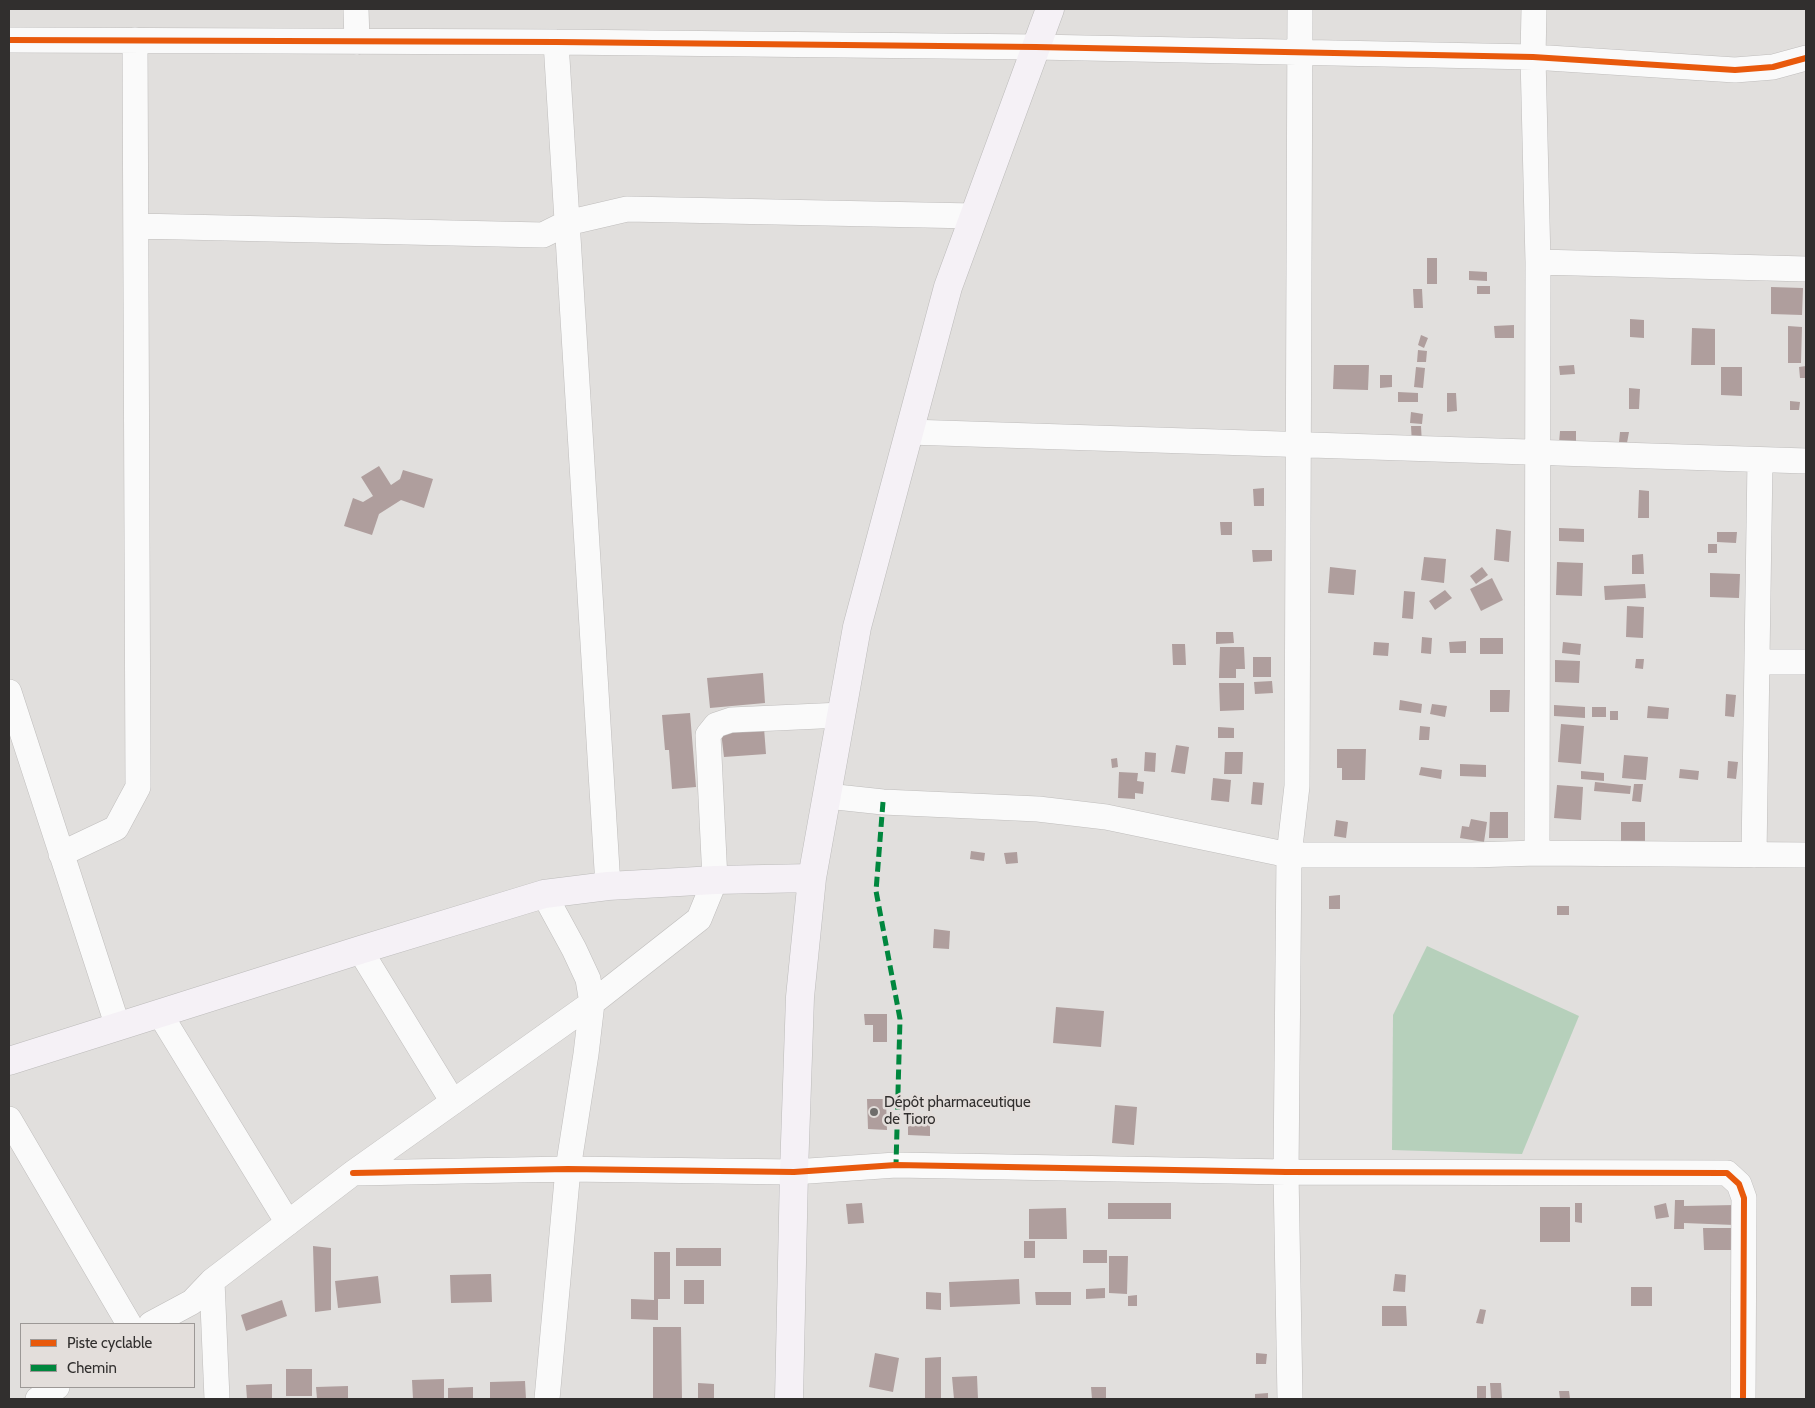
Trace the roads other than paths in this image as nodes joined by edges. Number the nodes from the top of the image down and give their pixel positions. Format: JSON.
{"nodes":[{"id":1,"x":356,"y":9,"type":"edge"},
{"id":2,"x":1050,"y":9,"type":"edge"},
{"id":3,"x":1300,"y":9,"type":"edge"},
{"id":4,"x":1534,"y":9,"type":"edge"},
{"id":5,"x":9,"y":40,"type":"edge"},
{"id":6,"x":135,"y":40,"type":"junction"},
{"id":7,"x":357,"y":42,"type":"junction"},
{"id":8,"x":556,"y":42,"type":"junction"},
{"id":9,"x":1036,"y":47,"type":"junction"},
{"id":10,"x":1299,"y":51,"type":"junction"},
{"id":11,"x":1534,"y":57,"type":"junction"},
{"id":12,"x":1806,"y":58,"type":"edge"},
{"id":13,"x":974,"y":216,"type":"junction"},
{"id":14,"x":568,"y":223,"type":"junction"},
{"id":15,"x":136,"y":226,"type":"junction"},
{"id":16,"x":1538,"y":262,"type":"junction"},
{"id":17,"x":1806,"y":269,"type":"edge"},
{"id":18,"x":909,"y":432,"type":"junction"},
{"id":19,"x":1299,"y":445,"type":"junction"},
{"id":20,"x":1538,"y":453,"type":"junction"},
{"id":21,"x":1760,"y":461,"type":"junction"},
{"id":22,"x":1806,"y":461,"type":"edge"},
{"id":23,"x":1757,"y":662,"type":"junction"},
{"id":24,"x":1806,"y":662,"type":"edge"},
{"id":25,"x":9,"y":692,"type":"edge"},
{"id":26,"x":842,"y":715,"type":"junction"},
{"id":27,"x":827,"y":796,"type":"junction"},
{"id":28,"x":1537,"y":853,"type":"junction"},
{"id":29,"x":61,"y":854,"type":"junction"},
{"id":30,"x":1289,"y":855,"type":"junction"},
{"id":31,"x":1754,"y":855,"type":"junction"},
{"id":32,"x":1806,"y":855,"type":"edge"},
{"id":33,"x":812,"y":878,"type":"junction"},
{"id":34,"x":715,"y":880,"type":"junction"},
{"id":35,"x":608,"y":886,"type":"junction"},
{"id":36,"x":544,"y":894,"type":"junction"},
{"id":37,"x":360,"y":950,"type":"junction"},
{"id":38,"x":592,"y":1003,"type":"junction"},
{"id":39,"x":160,"y":1014,"type":"junction"},
{"id":40,"x":118,"y":1027,"type":"junction"},
{"id":41,"x":9,"y":1061,"type":"edge"},
{"id":42,"x":453,"y":1102,"type":"junction"},
{"id":43,"x":9,"y":1119,"type":"edge"},
{"id":44,"x":568,"y":1168,"type":"junction"},
{"id":45,"x":794,"y":1172,"type":"junction"},
{"id":46,"x":1286,"y":1172,"type":"junction"},
{"id":47,"x":353,"y":1173,"type":"junction"},
{"id":48,"x":288,"y":1223,"type":"junction"},
{"id":49,"x":212,"y":1281,"type":"junction"},
{"id":50,"x":129,"y":1323,"type":"edge"},
{"id":51,"x":153,"y":1323,"type":"edge"},
{"id":52,"x":55,"y":1388,"type":"edge"},
{"id":53,"x":38,"y":1399,"type":"edge"},
{"id":54,"x":217,"y":1399,"type":"edge"},
{"id":55,"x":547,"y":1399,"type":"edge"},
{"id":56,"x":789,"y":1399,"type":"edge"},
{"id":57,"x":1290,"y":1399,"type":"edge"},
{"id":58,"x":1743,"y":1399,"type":"edge"}],
"edges":[{"from":1,"to":7,"type":"street"},
{"from":2,"to":9,"type":"main road"},
{"from":3,"to":10,"type":"street"},
{"from":4,"to":11,"type":"street"},
{"from":5,"to":6,"type":"street"},
{"from":6,"to":7,"type":"street"},
{"from":6,"to":15,"type":"street"},
{"from":7,"to":8,"type":"street"},
{"from":8,"to":9,"type":"street"},
{"from":8,"to":14,"type":"street"},
{"from":9,"to":10,"type":"street"},
{"from":9,"to":13,"type":"main road"},
{"from":10,"to":11,"type":"street"},
{"from":10,"to":19,"type":"street"},
{"from":11,"to":12,"type":"street"},
{"from":11,"to":16,"type":"street"},
{"from":13,"to":14,"type":"street"},
{"from":13,"to":18,"type":"main road"},
{"from":14,"to":15,"type":"street"},
{"from":14,"to":35,"type":"street"},
{"from":15,"to":29,"type":"street"},
{"from":16,"to":17,"type":"street"},
{"from":16,"to":20,"type":"street"},
{"from":18,"to":19,"type":"street"},
{"from":18,"to":26,"type":"main road"},
{"from":19,"to":20,"type":"street"},
{"from":19,"to":30,"type":"street"},
{"from":20,"to":21,"type":"street"},
{"from":20,"to":28,"type":"street"},
{"from":21,"to":22,"type":"street"},
{"from":21,"to":23,"type":"street"},
{"from":23,"to":24,"type":"street"},
{"from":23,"to":31,"type":"street"},
{"from":25,"to":29,"type":"street"},
{"from":26,"to":27,"type":"main road"},
{"from":26,"to":34,"type":"street"},
{"from":27,"to":30,"type":"street"},
{"from":27,"to":33,"type":"main road"},
{"from":28,"to":30,"type":"street"},
{"from":28,"to":31,"type":"street"},
{"from":29,"to":40,"type":"street"},
{"from":30,"to":46,"type":"street"},
{"from":31,"to":32,"type":"street"},
{"from":33,"to":34,"type":"main road"},
{"from":33,"to":45,"type":"main road"},
{"from":34,"to":35,"type":"main road"},
{"from":34,"to":38,"type":"street"},
{"from":35,"to":36,"type":"main road"},
{"from":36,"to":37,"type":"main road"},
{"from":36,"to":38,"type":"street"},
{"from":37,"to":39,"type":"main road"},
{"from":37,"to":42,"type":"street"},
{"from":38,"to":42,"type":"street"},
{"from":38,"to":44,"type":"street"},
{"from":39,"to":40,"type":"main road"},
{"from":39,"to":48,"type":"street"},
{"from":40,"to":41,"type":"main road"},
{"from":42,"to":47,"type":"street"},
{"from":43,"to":50,"type":"street"},
{"from":44,"to":45,"type":"street"},
{"from":44,"to":47,"type":"street"},
{"from":44,"to":55,"type":"street"},
{"from":45,"to":46,"type":"street"},
{"from":45,"to":56,"type":"main road"},
{"from":46,"to":57,"type":"street"},
{"from":46,"to":58,"type":"street"},
{"from":47,"to":48,"type":"street"},
{"from":48,"to":49,"type":"street"},
{"from":49,"to":51,"type":"street"},
{"from":49,"to":54,"type":"street"},
{"from":52,"to":53,"type":"street"}]}
